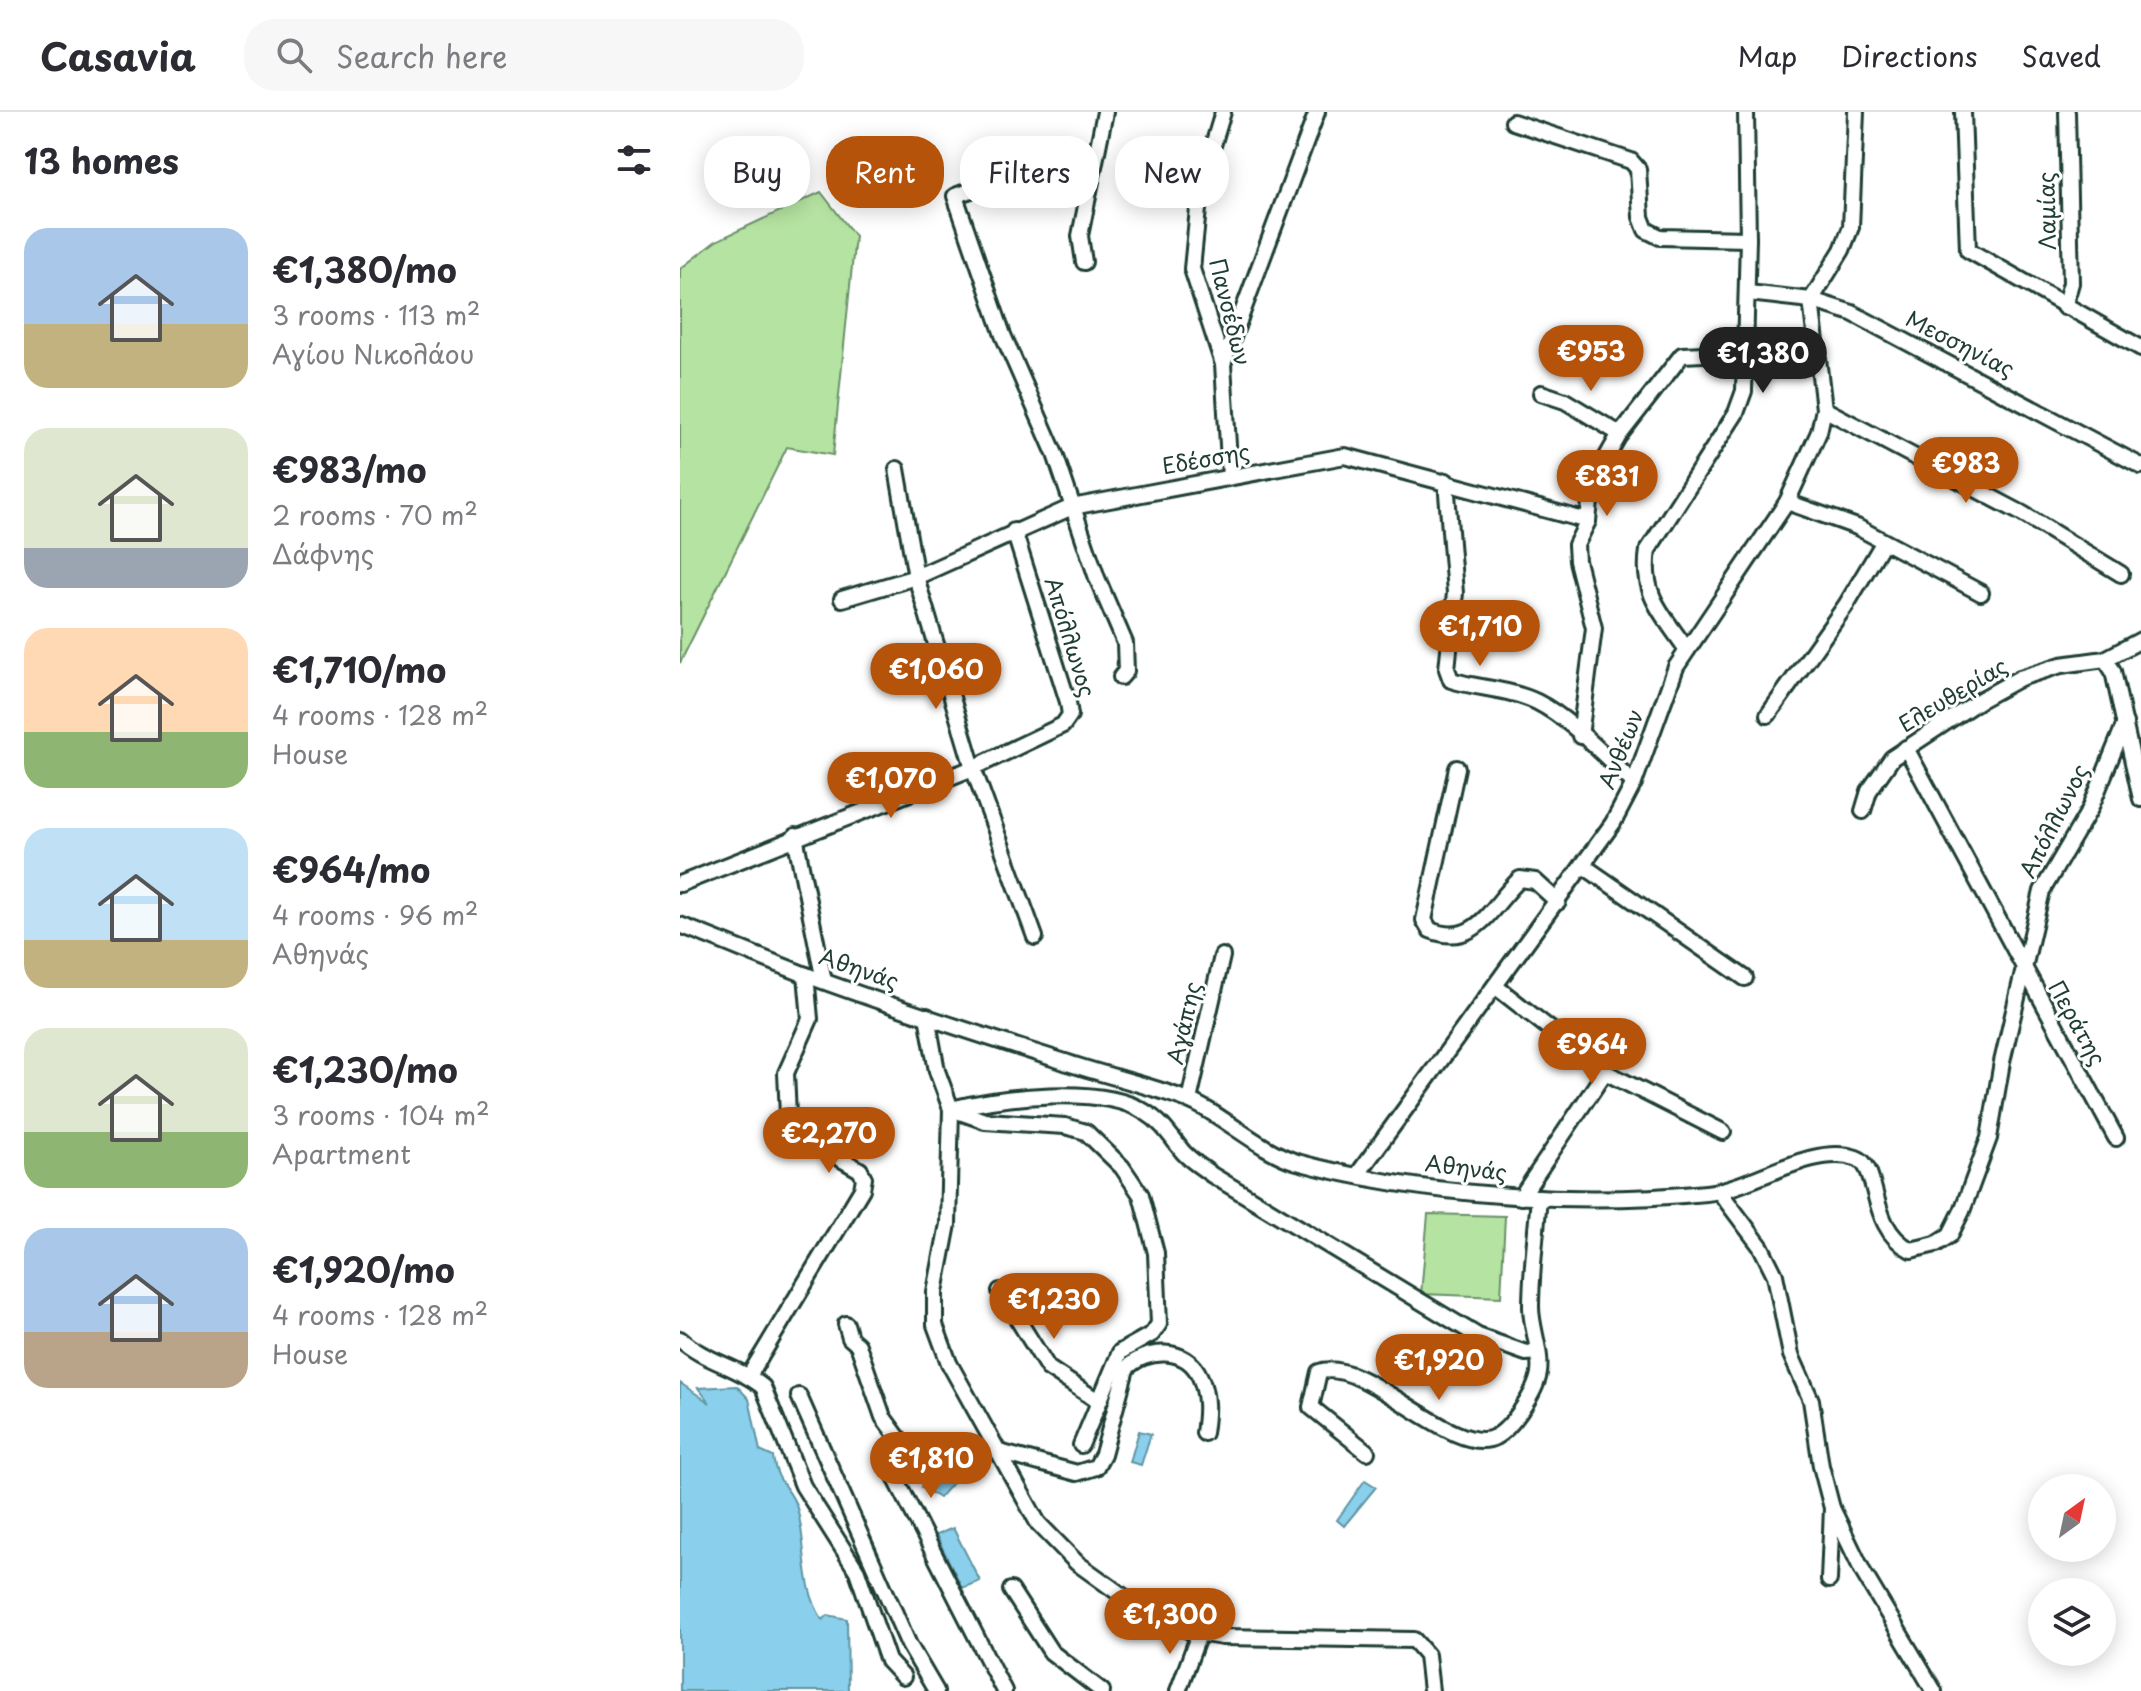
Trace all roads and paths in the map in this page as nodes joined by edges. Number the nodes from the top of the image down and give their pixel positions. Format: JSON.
{"nodes":[{"id":1,"x":1105,"y":112,"type":"edge"},
{"id":2,"x":1223,"y":112,"type":"edge"},
{"id":3,"x":1317,"y":112,"type":"edge"},
{"id":4,"x":1746,"y":112,"type":"edge"},
{"id":5,"x":1856,"y":112,"type":"edge"},
{"id":6,"x":1963,"y":112,"type":"edge"},
{"id":7,"x":2067,"y":112,"type":"edge"},
{"id":8,"x":1513,"y":122,"type":"dead end"},
{"id":9,"x":1099,"y":141,"type":"edge"},
{"id":10,"x":960,"y":194,"type":"edge"},
{"id":11,"x":1085,"y":208,"type":"edge"},
{"id":12,"x":1748,"y":239,"type":"junction"},
{"id":13,"x":1084,"y":262,"type":"dead end"},
{"id":14,"x":1748,"y":293,"type":"junction"},
{"id":15,"x":1811,"y":300,"type":"junction"},
{"id":16,"x":2064,"y":307,"type":"junction"},
{"id":17,"x":2141,"y":348,"type":"edge"},
{"id":18,"x":1746,"y":352,"type":"junction"},
{"id":19,"x":1223,"y":364,"type":"junction"},
{"id":20,"x":1541,"y":393,"type":"dead end"},
{"id":21,"x":1824,"y":409,"type":"junction"},
{"id":22,"x":1620,"y":434,"type":"junction"},
{"id":23,"x":2141,"y":466,"type":"edge"},
{"id":24,"x":897,"y":469,"type":"dead end"},
{"id":25,"x":1230,"y":477,"type":"junction"},
{"id":26,"x":1446,"y":481,"type":"junction"},
{"id":27,"x":1787,"y":502,"type":"junction"},
{"id":28,"x":1072,"y":507,"type":"junction"},
{"id":29,"x":1588,"y":521,"type":"junction"},
{"id":30,"x":1014,"y":531,"type":"junction"},
{"id":31,"x":1883,"y":543,"type":"junction"},
{"id":32,"x":2121,"y":574,"type":"dead end"},
{"id":33,"x":916,"y":577,"type":"junction"},
{"id":34,"x":1981,"y":593,"type":"dead end"},
{"id":35,"x":842,"y":599,"type":"dead end"},
{"id":36,"x":2141,"y":640,"type":"edge"},
{"id":37,"x":1687,"y":650,"type":"junction"},
{"id":38,"x":2105,"y":659,"type":"junction"},
{"id":39,"x":1121,"y":677,"type":"dead end"},
{"id":40,"x":1768,"y":715,"type":"dead end"},
{"id":41,"x":2125,"y":723,"type":"junction"},
{"id":42,"x":1580,"y":736,"type":"junction"},
{"id":43,"x":1906,"y":748,"type":"junction"},
{"id":44,"x":973,"y":768,"type":"junction"},
{"id":45,"x":1457,"y":768,"type":"dead end"},
{"id":46,"x":1634,"y":783,"type":"junction"},
{"id":47,"x":2141,"y":799,"type":"edge"},
{"id":48,"x":1863,"y":811,"type":"dead end"},
{"id":49,"x":795,"y":836,"type":"junction"},
{"id":50,"x":1585,"y":867,"type":"junction"},
{"id":51,"x":680,"y":884,"type":"edge"},
{"id":52,"x":1558,"y":902,"type":"junction"},
{"id":53,"x":680,"y":925,"type":"edge"},
{"id":54,"x":1035,"y":937,"type":"dead end"},
{"id":55,"x":1222,"y":956,"type":"dead end"},
{"id":56,"x":2023,"y":971,"type":"junction"},
{"id":57,"x":806,"y":975,"type":"junction"},
{"id":58,"x":1745,"y":978,"type":"dead end"},
{"id":59,"x":824,"y":981,"type":"junction"},
{"id":60,"x":1495,"y":986,"type":"junction"},
{"id":61,"x":927,"y":1016,"type":"junction"},
{"id":62,"x":1605,"y":1072,"type":"junction"},
{"id":63,"x":1189,"y":1100,"type":"junction"},
{"id":64,"x":951,"y":1109,"type":"junction"},
{"id":65,"x":1723,"y":1132,"type":"dead end"},
{"id":66,"x":2116,"y":1138,"type":"dead end"},
{"id":67,"x":1358,"y":1174,"type":"junction"},
{"id":68,"x":1719,"y":1191,"type":"junction"},
{"id":69,"x":1521,"y":1197,"type":"junction"},
{"id":70,"x":1539,"y":1197,"type":"junction"},
{"id":71,"x":1000,"y":1291,"type":"dead end"},
{"id":72,"x":846,"y":1324,"type":"dead end"},
{"id":73,"x":680,"y":1339,"type":"edge"},
{"id":74,"x":1537,"y":1352,"type":"junction"},
{"id":75,"x":749,"y":1376,"type":"junction"},
{"id":76,"x":799,"y":1396,"type":"dead end"},
{"id":77,"x":1098,"y":1401,"type":"junction"},
{"id":78,"x":1204,"y":1433,"type":"dead end"},
{"id":79,"x":1081,"y":1445,"type":"dead end"},
{"id":80,"x":999,"y":1452,"type":"junction"},
{"id":81,"x":1367,"y":1452,"type":"dead end"},
{"id":82,"x":1832,"y":1508,"type":"junction"},
{"id":83,"x":1829,"y":1580,"type":"dead end"},
{"id":84,"x":1011,"y":1590,"type":"dead end"},
{"id":85,"x":1199,"y":1634,"type":"junction"},
{"id":86,"x":903,"y":1677,"type":"dead end"},
{"id":87,"x":936,"y":1691,"type":"edge"},
{"id":88,"x":1004,"y":1691,"type":"edge"},
{"id":89,"x":1102,"y":1691,"type":"edge"},
{"id":90,"x":1178,"y":1691,"type":"edge"},
{"id":91,"x":1431,"y":1691,"type":"edge"},
{"id":92,"x":1934,"y":1691,"type":"edge"}],
"edges":[{"from":1,"to":9,"type":"street"},
{"from":2,"to":19,"type":"street","name":"Πανσέδων"},
{"from":3,"to":19,"type":"street"},
{"from":4,"to":12,"type":"street"},
{"from":5,"to":15,"type":"street"},
{"from":6,"to":16,"type":"street"},
{"from":7,"to":16,"type":"street","name":"Λαμίας"},
{"from":8,"to":12,"type":"street"},
{"from":10,"to":28,"type":"street"},
{"from":11,"to":13,"type":"street"},
{"from":12,"to":14,"type":"street"},
{"from":14,"to":15,"type":"street","name":"Μεσσηνίας"},
{"from":14,"to":18,"type":"street"},
{"from":15,"to":21,"type":"street","name":"Ανθέων"},
{"from":15,"to":23,"type":"street","name":"Μεσσηνίας"},
{"from":16,"to":17,"type":"street"},
{"from":18,"to":22,"type":"street"},
{"from":18,"to":37,"type":"street"},
{"from":19,"to":25,"type":"street","name":"Πανσέδων"},
{"from":20,"to":22,"type":"street"},
{"from":21,"to":27,"type":"street","name":"Ανθέων"},
{"from":21,"to":32,"type":"street"},
{"from":22,"to":29,"type":"street"},
{"from":24,"to":33,"type":"street"},
{"from":25,"to":26,"type":"street","name":"Εδέσσης"},
{"from":25,"to":28,"type":"street","name":"Εδέσσης"},
{"from":26,"to":29,"type":"street","name":"Εδέσσης"},
{"from":26,"to":42,"type":"street"},
{"from":27,"to":31,"type":"street"},
{"from":27,"to":37,"type":"street","name":"Ανθέων"},
{"from":28,"to":30,"type":"street","name":"Εδέσσης"},
{"from":28,"to":39,"type":"street"},
{"from":29,"to":42,"type":"street"},
{"from":30,"to":33,"type":"street","name":"Εδέσσης"},
{"from":30,"to":44,"type":"street","name":"Απόλλωνος"},
{"from":31,"to":34,"type":"street"},
{"from":31,"to":40,"type":"street"},
{"from":33,"to":35,"type":"street","name":"Εδέσσης"},
{"from":33,"to":44,"type":"street"},
{"from":36,"to":38,"type":"street","name":"Ελευθερίας"},
{"from":37,"to":46,"type":"street","name":"Ανθέων"},
{"from":38,"to":41,"type":"street"},
{"from":38,"to":43,"type":"street","name":"Ελευθερίας"},
{"from":41,"to":47,"type":"street"},
{"from":41,"to":56,"type":"street","name":"Απόλλωνος"},
{"from":42,"to":46,"type":"street"},
{"from":43,"to":48,"type":"street","name":"Ελευθερίας"},
{"from":43,"to":56,"type":"street","name":"Περάτης"},
{"from":44,"to":49,"type":"street","name":"Απόλλωνος"},
{"from":44,"to":54,"type":"street"},
{"from":45,"to":52,"type":"street"},
{"from":46,"to":50,"type":"street","name":"Ανθέων"},
{"from":49,"to":51,"type":"street","name":"Απόλλωνος"},
{"from":49,"to":59,"type":"street"},
{"from":50,"to":52,"type":"street","name":"Ανθέων"},
{"from":50,"to":58,"type":"street"},
{"from":52,"to":60,"type":"street","name":"Ανθέων"},
{"from":53,"to":57,"type":"street","name":"Αθηνάς"},
{"from":55,"to":63,"type":"street","name":"Αγάπης"},
{"from":56,"to":66,"type":"street","name":"Περάτης"},
{"from":56,"to":68,"type":"street","name":"Αθηνάς"},
{"from":57,"to":59,"type":"street","name":"Αθηνάς"},
{"from":57,"to":75,"type":"street"},
{"from":59,"to":61,"type":"street","name":"Αθηνάς"},
{"from":60,"to":62,"type":"street"},
{"from":60,"to":67,"type":"street","name":"Ανθέων"},
{"from":61,"to":63,"type":"street","name":"Αθηνάς"},
{"from":61,"to":64,"type":"street"},
{"from":62,"to":65,"type":"street"},
{"from":62,"to":69,"type":"street"},
{"from":63,"to":67,"type":"street","name":"Αθηνάς"},
{"from":64,"to":74,"type":"street"},
{"from":64,"to":77,"type":"street"},
{"from":64,"to":80,"type":"street"},
{"from":67,"to":69,"type":"street","name":"Αθηνάς"},
{"from":68,"to":70,"type":"street","name":"Αθηνάς"},
{"from":68,"to":82,"type":"street"},
{"from":69,"to":70,"type":"street","name":"Αθηνάς"},
{"from":70,"to":74,"type":"street"},
{"from":71,"to":77,"type":"street"},
{"from":72,"to":88,"type":"street"},
{"from":73,"to":75,"type":"street"},
{"from":74,"to":81,"type":"street"},
{"from":75,"to":86,"type":"street"},
{"from":76,"to":87,"type":"street"},
{"from":77,"to":79,"type":"street"},
{"from":78,"to":80,"type":"street"},
{"from":80,"to":85,"type":"street"},
{"from":82,"to":83,"type":"street"},
{"from":82,"to":92,"type":"street"},
{"from":84,"to":89,"type":"street"},
{"from":85,"to":90,"type":"street"},
{"from":85,"to":91,"type":"street"}]}
